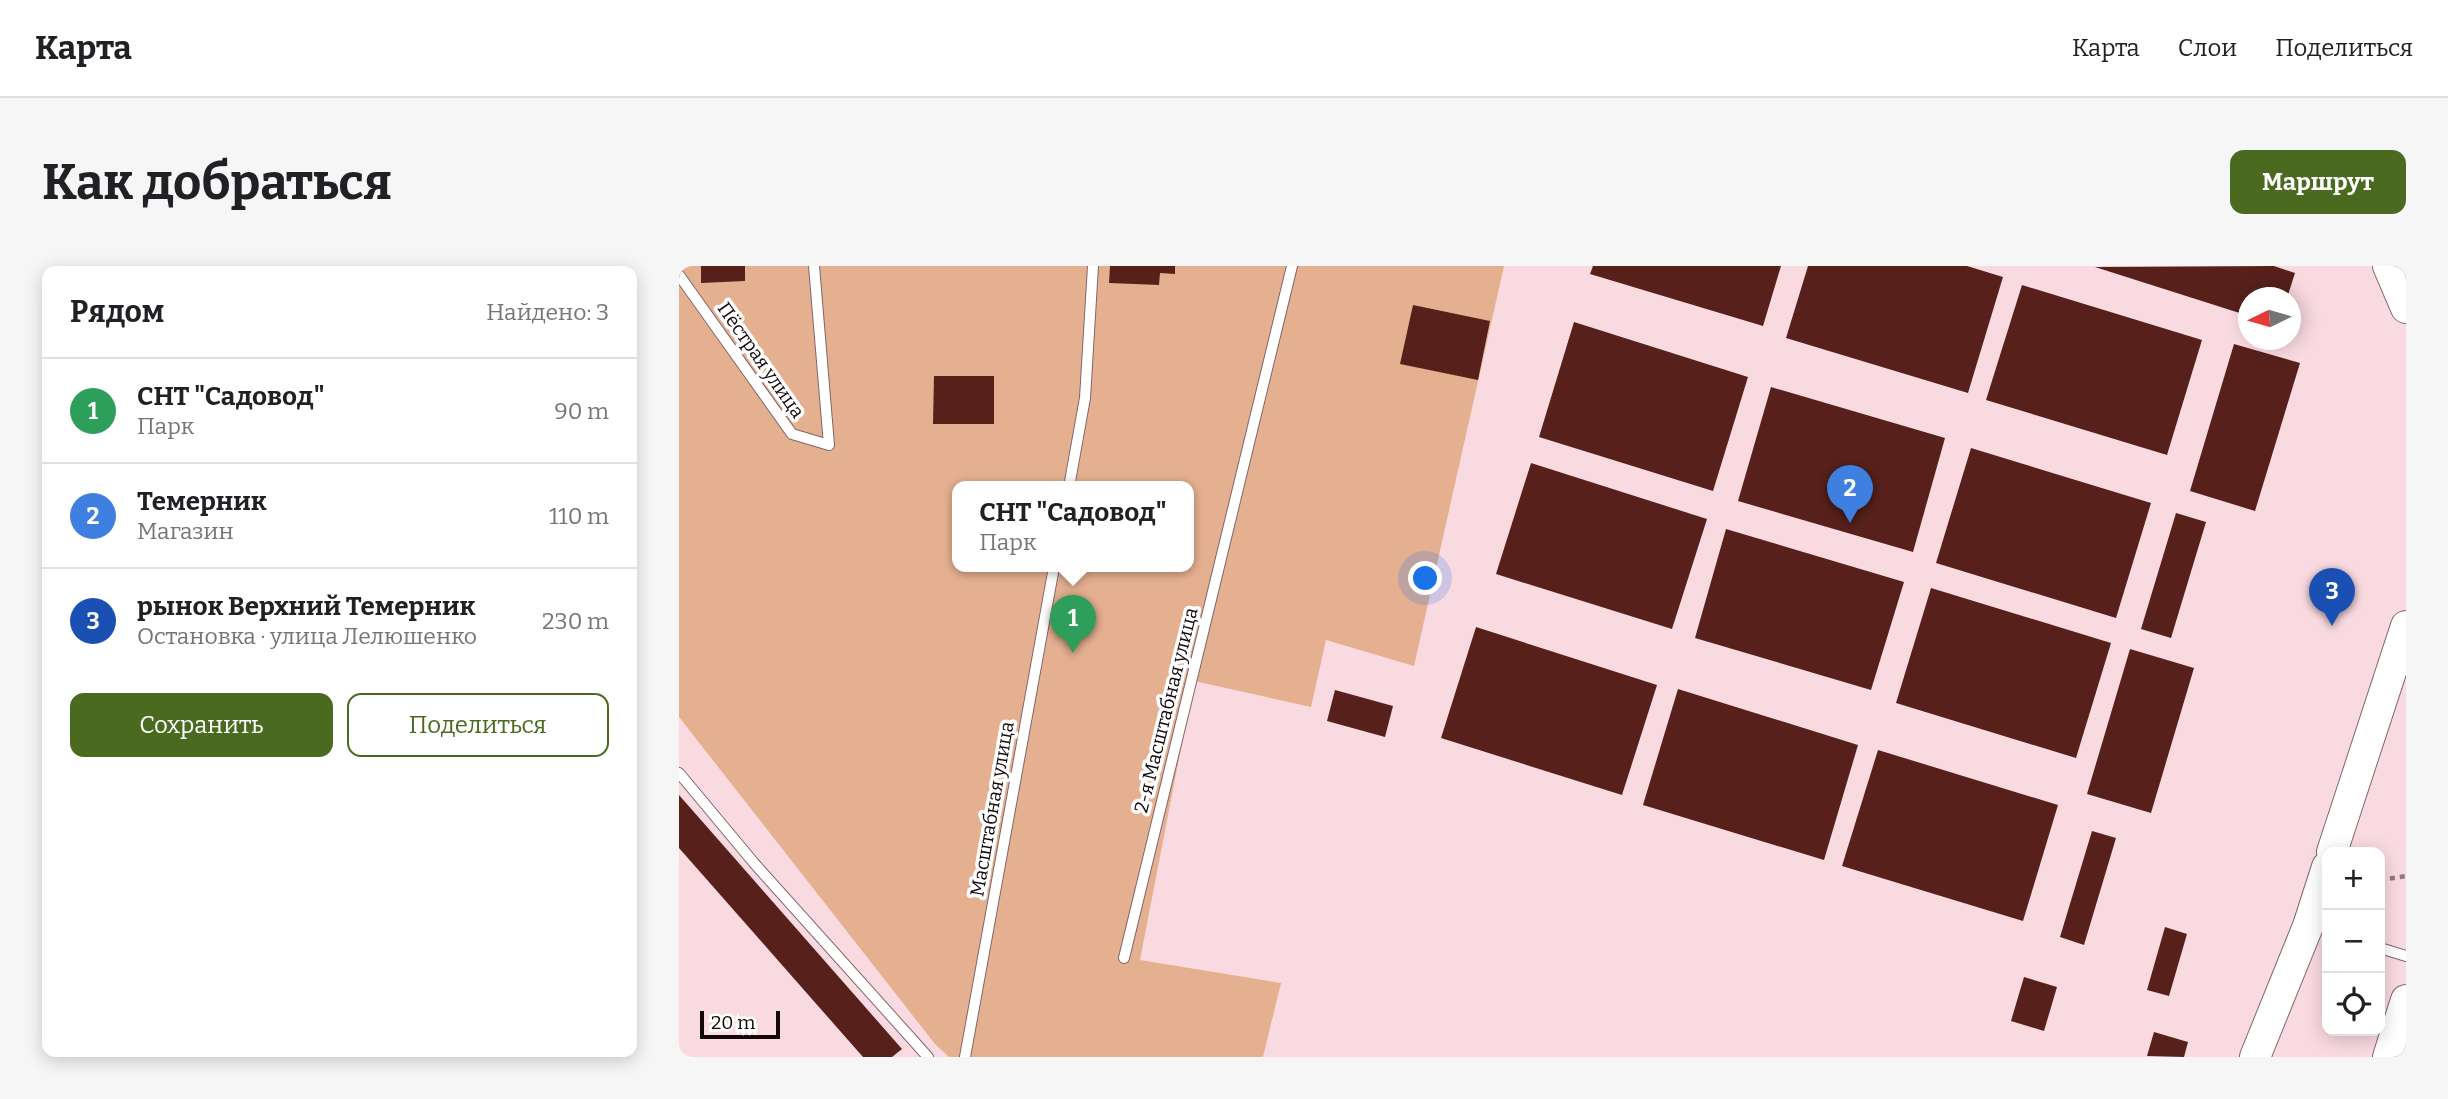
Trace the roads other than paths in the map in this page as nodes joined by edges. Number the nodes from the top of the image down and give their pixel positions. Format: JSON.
{"nodes":[{"id":1,"x":814,"y":266,"type":"edge"},
{"id":2,"x":1093,"y":266,"type":"edge"},
{"id":3,"x":1291,"y":266,"type":"edge"},
{"id":4,"x":679,"y":275,"type":"edge"},
{"id":5,"x":1070,"y":481,"type":"edge"},
{"id":6,"x":1053,"y":572,"type":"edge"},
{"id":7,"x":2406,"y":626,"type":"edge"},
{"id":8,"x":679,"y":773,"type":"edge"},
{"id":9,"x":2334,"y":847,"type":"edge"},
{"id":10,"x":2322,"y":888,"type":"edge"},
{"id":11,"x":2385,"y":950,"type":"edge"},
{"id":12,"x":2406,"y":956,"type":"edge"},
{"id":13,"x":1124,"y":958,"type":"dead end"},
{"id":14,"x":2406,"y":999,"type":"edge"},
{"id":15,"x":927,"y":1057,"type":"edge"},
{"id":16,"x":965,"y":1057,"type":"edge"},
{"id":17,"x":2255,"y":1057,"type":"edge"},
{"id":18,"x":2388,"y":1057,"type":"edge"}],
"edges":[{"from":1,"to":4,"type":"lane","name":"Пёстрая улица"},
{"from":2,"to":5,"type":"lane"},
{"from":3,"to":13,"type":"lane","name":"2-я Масштабная улица"},
{"from":6,"to":16,"type":"lane","name":"Масштабная улица"},
{"from":7,"to":9,"type":"street"},
{"from":8,"to":15,"type":"lane"},
{"from":10,"to":17,"type":"street"},
{"from":11,"to":12,"type":"lane"},
{"from":14,"to":18,"type":"street"}]}
